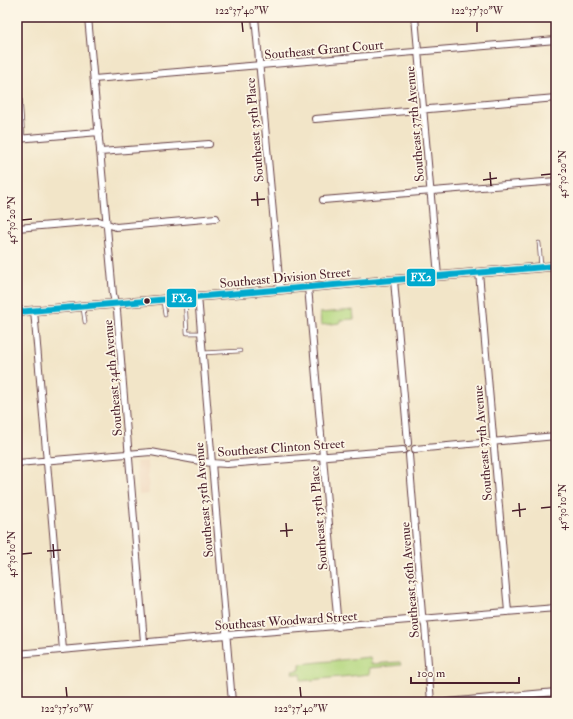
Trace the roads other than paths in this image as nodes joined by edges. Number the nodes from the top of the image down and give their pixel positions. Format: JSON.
{"nodes":[{"id":1,"x":88,"y":17,"type":"edge"},
{"id":2,"x":255,"y":17,"type":"edge"},
{"id":3,"x":415,"y":17,"type":"edge"},
{"id":4,"x":556,"y":40,"type":"edge"},
{"id":5,"x":418,"y":52,"type":"junction"},
{"id":6,"x":259,"y":66,"type":"junction"},
{"id":7,"x":94,"y":79,"type":"junction"},
{"id":8,"x":19,"y":82,"type":"dead end"},
{"id":9,"x":556,"y":98,"type":"edge"},
{"id":10,"x":423,"y":110,"type":"junction"},
{"id":11,"x":315,"y":119,"type":"dead end"},
{"id":12,"x":98,"y":132,"type":"junction"},
{"id":13,"x":20,"y":139,"type":"edge"},
{"id":14,"x":209,"y":144,"type":"dead end"},
{"id":15,"x":100,"y":152,"type":"junction"},
{"id":16,"x":556,"y":181,"type":"edge"},
{"id":17,"x":431,"y":192,"type":"junction"},
{"id":18,"x":323,"y":200,"type":"dead end"},
{"id":19,"x":216,"y":218,"type":"dead end"},
{"id":20,"x":107,"y":224,"type":"junction"},
{"id":21,"x":17,"y":228,"type":"edge"},
{"id":22,"x":539,"y":243,"type":"dead end"},
{"id":23,"x":556,"y":266,"type":"edge"},
{"id":24,"x":541,"y":267,"type":"junction"},
{"id":25,"x":479,"y":272,"type":"junction"},
{"id":26,"x":438,"y":276,"type":"junction"},
{"id":27,"x":394,"y":280,"type":"junction"},
{"id":28,"x":308,"y":287,"type":"junction"},
{"id":29,"x":280,"y":289,"type":"junction"},
{"id":30,"x":198,"y":296,"type":"junction"},
{"id":31,"x":185,"y":298,"type":"junction"},
{"id":32,"x":163,"y":299,"type":"junction"},
{"id":33,"x":115,"y":304,"type":"junction"},
{"id":34,"x":83,"y":306,"type":"junction"},
{"id":35,"x":34,"y":310,"type":"junction"},
{"id":36,"x":17,"y":312,"type":"edge"},
{"id":37,"x":165,"y":315,"type":"dead end"},
{"id":38,"x":85,"y":322,"type":"dead end"},
{"id":39,"x":202,"y":333,"type":"junction"},
{"id":40,"x":240,"y":351,"type":"dead end"},
{"id":41,"x":202,"y":353,"type":"junction"},
{"id":42,"x":556,"y":436,"type":"edge"},
{"id":43,"x":493,"y":442,"type":"junction"},
{"id":44,"x":408,"y":443,"type":"junction"},
{"id":45,"x":415,"y":449,"type":"junction"},
{"id":46,"x":403,"y":450,"type":"junction"},
{"id":47,"x":129,"y":454,"type":"junction"},
{"id":48,"x":409,"y":455,"type":"junction"},
{"id":49,"x":323,"y":456,"type":"junction"},
{"id":50,"x":47,"y":460,"type":"junction"},
{"id":51,"x":17,"y":463,"type":"edge"},
{"id":52,"x":211,"y":463,"type":"junction"},
{"id":53,"x":556,"y":608,"type":"edge"},
{"id":54,"x":508,"y":612,"type":"junction"},
{"id":55,"x":424,"y":619,"type":"junction"},
{"id":56,"x":338,"y":627,"type":"junction"},
{"id":57,"x":226,"y":635,"type":"junction"},
{"id":58,"x":144,"y":642,"type":"junction"},
{"id":59,"x":63,"y":650,"type":"junction"},
{"id":60,"x":17,"y":654,"type":"edge"},
{"id":61,"x":556,"y":692,"type":"edge"},
{"id":62,"x":232,"y":702,"type":"edge"},
{"id":63,"x":431,"y":702,"type":"edge"},
{"id":64,"x":447,"y":702,"type":"edge"}],
"edges":[{"from":1,"to":7,"type":"street","name":"Southeast 34th Avenue"},
{"from":2,"to":6,"type":"street","name":"Southeast 35th Place"},
{"from":3,"to":5,"type":"street","name":"Southeast 37th Avenue"},
{"from":4,"to":5,"type":"street","name":"Southeast Grant Court"},
{"from":5,"to":6,"type":"street","name":"Southeast Grant Court"},
{"from":5,"to":10,"type":"street","name":"Southeast 37th Avenue"},
{"from":6,"to":7,"type":"street","name":"Southeast Grant Court"},
{"from":6,"to":29,"type":"street","name":"Southeast 35th Place"},
{"from":7,"to":12,"type":"street","name":"Southeast 34th Avenue"},
{"from":8,"to":13,"type":"lane"},
{"from":9,"to":10,"type":"street"},
{"from":10,"to":11,"type":"street"},
{"from":10,"to":17,"type":"street","name":"Southeast 37th Avenue"},
{"from":12,"to":13,"type":"street"},
{"from":12,"to":15,"type":"street","name":"Southeast 34th Avenue"},
{"from":14,"to":15,"type":"street"},
{"from":15,"to":20,"type":"street","name":"Southeast 34th Avenue"},
{"from":16,"to":17,"type":"street"},
{"from":17,"to":18,"type":"street"},
{"from":17,"to":26,"type":"street","name":"Southeast 37th Avenue"},
{"from":19,"to":20,"type":"street"},
{"from":20,"to":21,"type":"street"},
{"from":20,"to":33,"type":"street","name":"Southeast 34th Avenue"},
{"from":22,"to":24,"type":"lane"},
{"from":23,"to":24,"type":"main road","name":"Southeast Division Street"},
{"from":24,"to":25,"type":"main road","name":"Southeast Division Street"},
{"from":25,"to":26,"type":"main road","name":"Southeast Division Street"},
{"from":25,"to":43,"type":"street","name":"Southeast 37th Avenue"},
{"from":26,"to":27,"type":"main road","name":"Southeast Division Street"},
{"from":27,"to":28,"type":"main road","name":"Southeast Division Street"},
{"from":27,"to":44,"type":"street"},
{"from":28,"to":29,"type":"main road","name":"Southeast Division Street"},
{"from":28,"to":49,"type":"street","name":"Southeast 35th Place"},
{"from":29,"to":30,"type":"main road","name":"Southeast Division Street"},
{"from":30,"to":31,"type":"main road","name":"Southeast Division Street"},
{"from":30,"to":39,"type":"street","name":"Southeast 35th Avenue"},
{"from":31,"to":32,"type":"main road","name":"Southeast Division Street"},
{"from":31,"to":39,"type":"lane"},
{"from":32,"to":33,"type":"main road","name":"Southeast Division Street"},
{"from":32,"to":37,"type":"lane"},
{"from":33,"to":34,"type":"main road","name":"Southeast Division Street"},
{"from":33,"to":47,"type":"street","name":"Southeast 34th Avenue"},
{"from":34,"to":35,"type":"main road","name":"Southeast Division Street"},
{"from":34,"to":38,"type":"lane"},
{"from":35,"to":36,"type":"main road","name":"Southeast Division Street"},
{"from":35,"to":50,"type":"street"},
{"from":39,"to":41,"type":"street","name":"Southeast 35th Avenue"},
{"from":40,"to":41,"type":"lane"},
{"from":41,"to":52,"type":"street","name":"Southeast 35th Avenue"},
{"from":42,"to":43,"type":"street"},
{"from":43,"to":45,"type":"street"},
{"from":43,"to":54,"type":"street","name":"Southeast 37th Avenue"},
{"from":44,"to":45,"type":"street"},
{"from":44,"to":46,"type":"street"},
{"from":45,"to":48,"type":"street"},
{"from":46,"to":48,"type":"street"},
{"from":46,"to":49,"type":"street","name":"Southeast Clinton Street"},
{"from":47,"to":50,"type":"street","name":"Southeast Clinton Street"},
{"from":47,"to":52,"type":"street","name":"Southeast Clinton Street"},
{"from":47,"to":58,"type":"street","name":"Southeast 34th Avenue"},
{"from":48,"to":55,"type":"street","name":"Southeast 36th Avenue"},
{"from":49,"to":52,"type":"street","name":"Southeast Clinton Street"},
{"from":49,"to":56,"type":"street","name":"Southeast 35th Place"},
{"from":50,"to":51,"type":"street","name":"Southeast Clinton Street"},
{"from":50,"to":59,"type":"street"},
{"from":52,"to":57,"type":"street","name":"Southeast 35th Avenue"},
{"from":53,"to":54,"type":"street","name":"Southeast Woodward Street"},
{"from":54,"to":55,"type":"street","name":"Southeast Woodward Street"},
{"from":55,"to":56,"type":"street","name":"Southeast Woodward Street"},
{"from":55,"to":63,"type":"street","name":"Southeast 36th Avenue"},
{"from":56,"to":57,"type":"street","name":"Southeast Woodward Street"},
{"from":57,"to":58,"type":"street","name":"Southeast Woodward Street"},
{"from":57,"to":62,"type":"street","name":"Southeast 35th Avenue"},
{"from":58,"to":59,"type":"street","name":"Southeast Woodward Street"},
{"from":59,"to":60,"type":"street","name":"Southeast Woodward Street"},
{"from":61,"to":64,"type":"street"}]}
